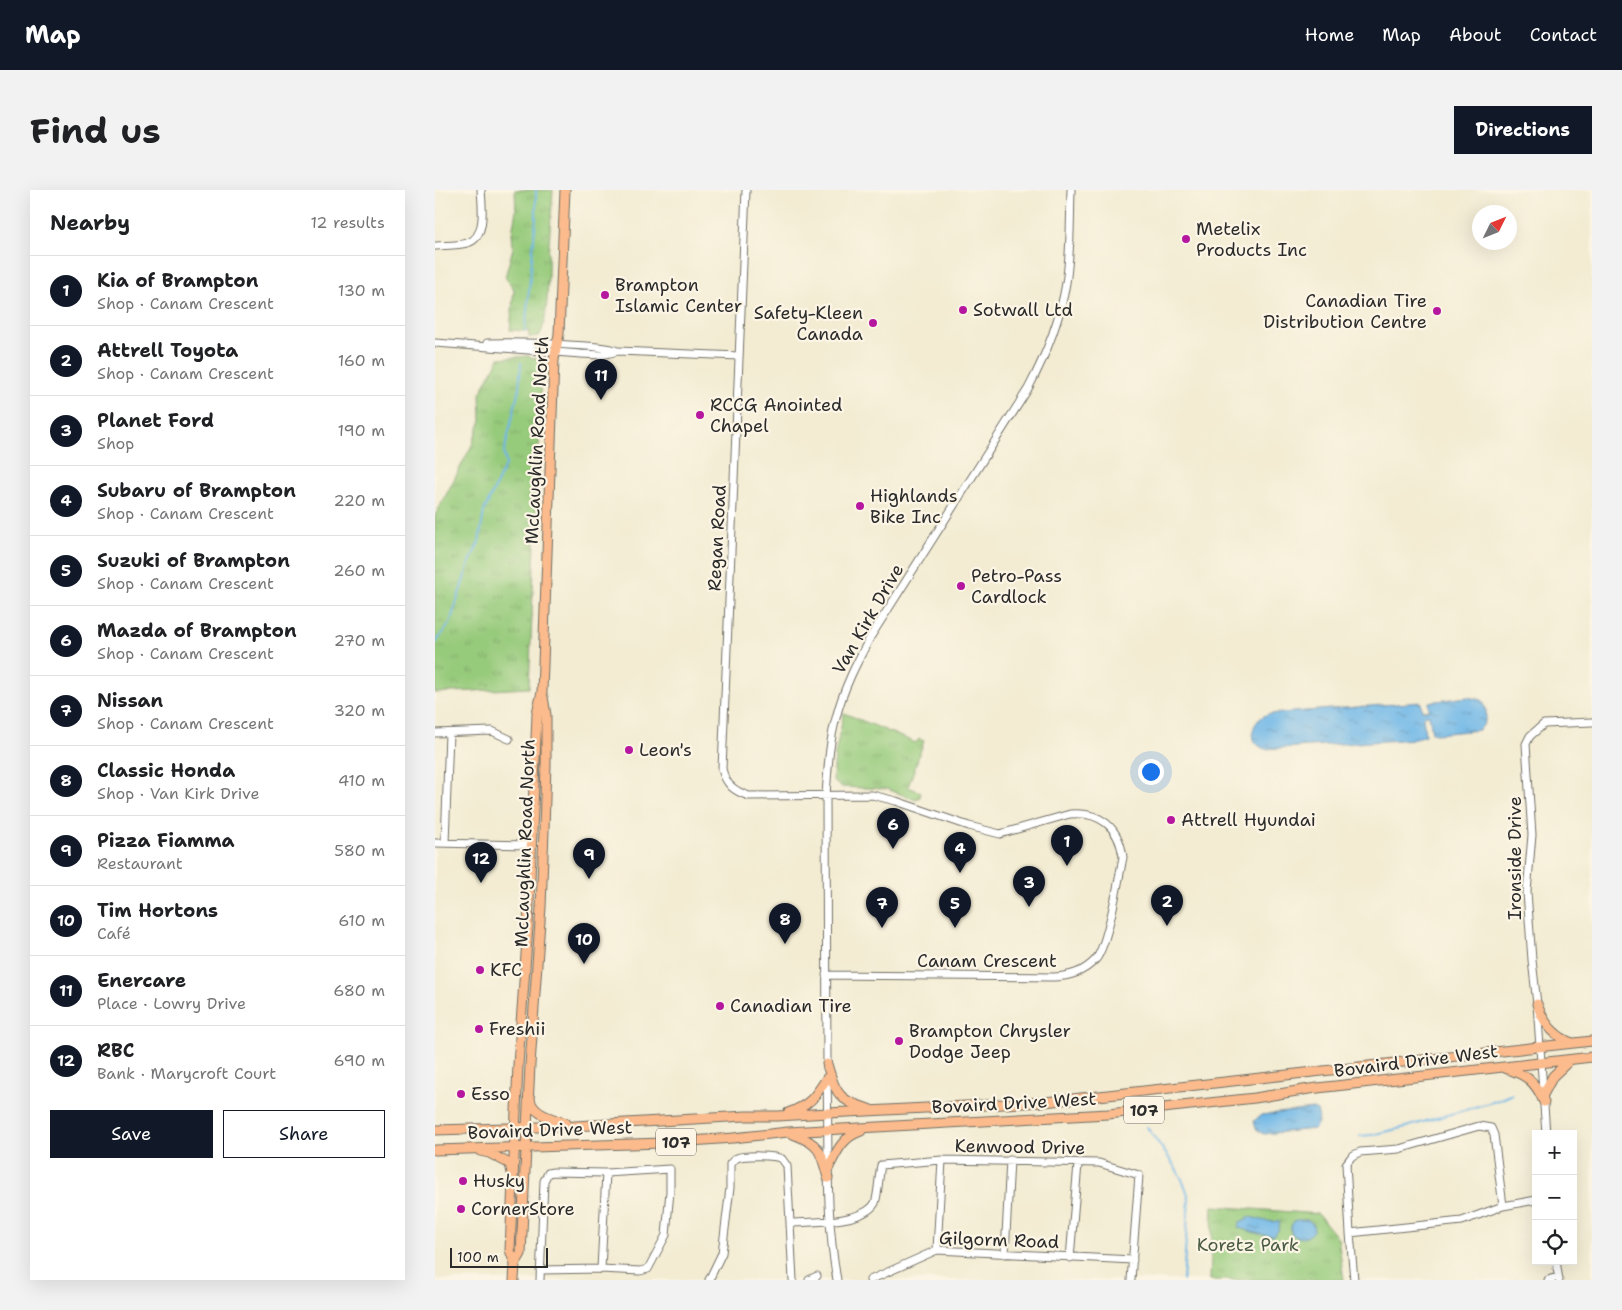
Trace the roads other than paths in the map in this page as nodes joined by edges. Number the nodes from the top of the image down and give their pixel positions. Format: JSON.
{"nodes":[{"id":1,"x":481,"y":190,"type":"edge"},
{"id":2,"x":565,"y":190,"type":"edge"},
{"id":3,"x":746,"y":190,"type":"edge"},
{"id":4,"x":1071,"y":190,"type":"edge"},
{"id":5,"x":435,"y":246,"type":"edge"},
{"id":6,"x":435,"y":343,"type":"edge"},
{"id":7,"x":556,"y":348,"type":"junction"},
{"id":8,"x":739,"y":356,"type":"junction"},
{"id":9,"x":542,"y":692,"type":"junction"},
{"id":10,"x":1592,"y":722,"type":"edge"},
{"id":11,"x":435,"y":733,"type":"edge"},
{"id":12,"x":449,"y":733,"type":"junction"},
{"id":13,"x":509,"y":739,"type":"dead end"},
{"id":14,"x":827,"y":795,"type":"junction"},
{"id":15,"x":435,"y":843,"type":"edge"},
{"id":16,"x":445,"y":843,"type":"junction"},
{"id":17,"x":532,"y":846,"type":"junction"},
{"id":18,"x":526,"y":954,"type":"junction"},
{"id":19,"x":536,"y":971,"type":"junction"},
{"id":20,"x":826,"y":975,"type":"junction"},
{"id":21,"x":1537,"y":1004,"type":"junction"},
{"id":22,"x":1592,"y":1041,"type":"edge"},
{"id":23,"x":1572,"y":1043,"type":"junction"},
{"id":24,"x":1540,"y":1047,"type":"junction"},
{"id":25,"x":1592,"y":1057,"type":"edge"},
{"id":26,"x":1571,"y":1059,"type":"junction"},
{"id":27,"x":1541,"y":1063,"type":"junction"},
{"id":28,"x":827,"y":1064,"type":"junction"},
{"id":29,"x":1502,"y":1067,"type":"junction"},
{"id":30,"x":827,"y":1078,"type":"junction"},
{"id":31,"x":529,"y":1084,"type":"junction"},
{"id":32,"x":1544,"y":1098,"type":"junction"},
{"id":33,"x":873,"y":1111,"type":"junction"},
{"id":34,"x":827,"y":1113,"type":"junction"},
{"id":35,"x":778,"y":1116,"type":"junction"},
{"id":36,"x":573,"y":1126,"type":"junction"},
{"id":37,"x":527,"y":1127,"type":"junction"},
{"id":38,"x":515,"y":1128,"type":"junction"},
{"id":39,"x":873,"y":1128,"type":"junction"},
{"id":40,"x":435,"y":1130,"type":"edge"},
{"id":41,"x":828,"y":1130,"type":"junction"},
{"id":42,"x":1546,"y":1130,"type":"edge"},
{"id":43,"x":788,"y":1132,"type":"junction"},
{"id":44,"x":515,"y":1147,"type":"junction"},
{"id":45,"x":526,"y":1147,"type":"junction"},
{"id":46,"x":467,"y":1149,"type":"junction"},
{"id":47,"x":435,"y":1150,"type":"edge"},
{"id":48,"x":943,"y":1160,"type":"junction"},
{"id":49,"x":1009,"y":1160,"type":"junction"},
{"id":50,"x":1078,"y":1164,"type":"junction"},
{"id":51,"x":606,"y":1172,"type":"junction"},
{"id":52,"x":828,"y":1173,"type":"junction"},
{"id":53,"x":513,"y":1187,"type":"junction"},
{"id":54,"x":1532,"y":1201,"type":"edge"},
{"id":55,"x":1503,"y":1206,"type":"junction"},
{"id":56,"x":831,"y":1220,"type":"junction"},
{"id":57,"x":790,"y":1223,"type":"junction"},
{"id":58,"x":1349,"y":1233,"type":"junction"},
{"id":59,"x":937,"y":1250,"type":"junction"},
{"id":60,"x":1005,"y":1254,"type":"junction"},
{"id":61,"x":1070,"y":1258,"type":"junction"},
{"id":62,"x":1133,"y":1260,"type":"junction"},
{"id":63,"x":515,"y":1264,"type":"junction"},
{"id":64,"x":1556,"y":1265,"type":"edge"},
{"id":65,"x":601,"y":1269,"type":"junction"},
{"id":66,"x":540,"y":1270,"type":"junction"},
{"id":67,"x":817,"y":1276,"type":"dead end"},
{"id":68,"x":1558,"y":1279,"type":"edge"},
{"id":69,"x":514,"y":1280,"type":"edge"},
{"id":70,"x":540,"y":1280,"type":"edge"},
{"id":71,"x":709,"y":1280,"type":"edge"},
{"id":72,"x":793,"y":1280,"type":"edge"},
{"id":73,"x":809,"y":1280,"type":"edge"},
{"id":74,"x":837,"y":1280,"type":"edge"},
{"id":75,"x":870,"y":1280,"type":"edge"},
{"id":76,"x":1131,"y":1280,"type":"edge"},
{"id":77,"x":1353,"y":1280,"type":"edge"},
{"id":78,"x":1548,"y":1280,"type":"edge"}],
"edges":[{"from":1,"to":5,"type":"street"},
{"from":2,"to":7,"type":"main road","name":"McLaughlin Road North"},
{"from":3,"to":8,"type":"street","name":"Regan Road"},
{"from":4,"to":14,"type":"street","name":"Van Kirk Drive"},
{"from":6,"to":7,"type":"street"},
{"from":7,"to":8,"type":"street"},
{"from":7,"to":9,"type":"main road","name":"McLaughlin Road North"},
{"from":8,"to":14,"type":"street","name":"Regan Road"},
{"from":9,"to":17,"type":"main road","name":"McLaughlin Road North"},
{"from":9,"to":19,"type":"main road","name":"McLaughlin Road North"},
{"from":10,"to":21,"type":"street","name":"Ironside Drive"},
{"from":11,"to":12,"type":"street"},
{"from":12,"to":13,"type":"street"},
{"from":12,"to":16,"type":"street"},
{"from":14,"to":20,"type":"street","name":"Van Kirk Drive"},
{"from":14,"to":20,"type":"street","name":"Canam Crescent"},
{"from":15,"to":16,"type":"street"},
{"from":16,"to":17,"type":"street"},
{"from":17,"to":18,"type":"main road","name":"McLaughlin Road North"},
{"from":18,"to":19,"type":"main road"},
{"from":18,"to":38,"type":"main road","name":"McLaughlin Road North"},
{"from":19,"to":31,"type":"main road","name":"McLaughlin Road North"},
{"from":20,"to":28,"type":"street","name":"Van Kirk Drive"},
{"from":21,"to":23,"type":"main road"},
{"from":21,"to":24,"type":"street","name":"Ironside Drive"},
{"from":22,"to":23,"type":"main road","name":"Bovaird Drive West","number":"107"},
{"from":23,"to":24,"type":"main road","name":"Bovaird Drive West","number":"107"},
{"from":24,"to":27,"type":"street","name":"Ironside Drive"},
{"from":24,"to":33,"type":"main road","name":"Bovaird Drive West","number":"107"},
{"from":25,"to":26,"type":"main road","name":"Bovaird Drive West","number":"107"},
{"from":26,"to":27,"type":"main road","name":"Bovaird Drive West","number":"107"},
{"from":26,"to":32,"type":"main road"},
{"from":27,"to":29,"type":"main road","name":"Bovaird Drive West","number":"107"},
{"from":27,"to":32,"type":"street","name":"Ironside Drive"},
{"from":28,"to":30,"type":"street","name":"Van Kirk Drive"},
{"from":28,"to":33,"type":"main road"},
{"from":29,"to":32,"type":"main road"},
{"from":29,"to":39,"type":"main road","name":"Bovaird Drive West","number":"107"},
{"from":30,"to":34,"type":"street","name":"Van Kirk Drive"},
{"from":30,"to":35,"type":"main road"},
{"from":31,"to":36,"type":"main road"},
{"from":31,"to":37,"type":"main road","name":"McLaughlin Road North"},
{"from":32,"to":42,"type":"street","name":"Ironside Drive"},
{"from":33,"to":34,"type":"main road","name":"Bovaird Drive West","number":"107"},
{"from":34,"to":35,"type":"main road","name":"Bovaird Drive West","number":"107"},
{"from":34,"to":41,"type":"street","name":"Van Kirk Drive"},
{"from":35,"to":36,"type":"main road","name":"Bovaird Drive West","number":"107"},
{"from":36,"to":37,"type":"main road","name":"Bovaird Drive West","number":"107"},
{"from":37,"to":38,"type":"main road","name":"Bovaird Drive West","number":"107"},
{"from":37,"to":45,"type":"main road","name":"McLaughlin Road North"},
{"from":38,"to":40,"type":"main road","name":"Bovaird Drive West","number":"107"},
{"from":38,"to":44,"type":"main road","name":"McLaughlin Road North"},
{"from":39,"to":41,"type":"main road","name":"Bovaird Drive West","number":"107"},
{"from":39,"to":52,"type":"main road"},
{"from":41,"to":43,"type":"main road","name":"Bovaird Drive West","number":"107"},
{"from":41,"to":52,"type":"street","name":"Van Kirk Drive"},
{"from":43,"to":45,"type":"main road","name":"Bovaird Drive West","number":"107"},
{"from":43,"to":52,"type":"main road"},
{"from":44,"to":45,"type":"main road","name":"Bovaird Drive West","number":"107"},
{"from":44,"to":46,"type":"main road","name":"Bovaird Drive West","number":"107"},
{"from":44,"to":53,"type":"main road","name":"McLaughlin Road North"},
{"from":45,"to":63,"type":"main road","name":"McLaughlin Road North"},
{"from":46,"to":47,"type":"main road","name":"Bovaird Drive West","number":"107"},
{"from":46,"to":53,"type":"main road"},
{"from":48,"to":49,"type":"street","name":"Kenwood Drive"},
{"from":48,"to":56,"type":"street","name":"Kenwood Drive"},
{"from":48,"to":59,"type":"street"},
{"from":49,"to":50,"type":"street","name":"Kenwood Drive"},
{"from":49,"to":60,"type":"street"},
{"from":50,"to":61,"type":"street"},
{"from":50,"to":62,"type":"street","name":"Kenwood Drive"},
{"from":51,"to":65,"type":"street"},
{"from":51,"to":65,"type":"street"},
{"from":51,"to":66,"type":"street"},
{"from":52,"to":56,"type":"street","name":"Van Kirk Drive"},
{"from":53,"to":63,"type":"main road","name":"McLaughlin Road North"},
{"from":54,"to":55,"type":"street"},
{"from":55,"to":58,"type":"street"},
{"from":55,"to":58,"type":"street"},
{"from":56,"to":57,"type":"street"},
{"from":56,"to":74,"type":"street","name":"Van Kirk Drive"},
{"from":57,"to":71,"type":"street"},
{"from":57,"to":72,"type":"street"},
{"from":58,"to":77,"type":"street"},
{"from":59,"to":60,"type":"street","name":"Gilgorm Road"},
{"from":59,"to":75,"type":"street","name":"Gilgorm Road"},
{"from":60,"to":61,"type":"street","name":"Gilgorm Road"},
{"from":61,"to":62,"type":"street","name":"Gilgorm Road"},
{"from":62,"to":76,"type":"street","name":"Kenwood Drive"},
{"from":63,"to":69,"type":"main road","name":"McLaughlin Road North"},
{"from":64,"to":68,"type":"street"},
{"from":65,"to":66,"type":"street"},
{"from":66,"to":70,"type":"street"},
{"from":67,"to":73,"type":"street"},
{"from":68,"to":78,"type":"street"}]}
